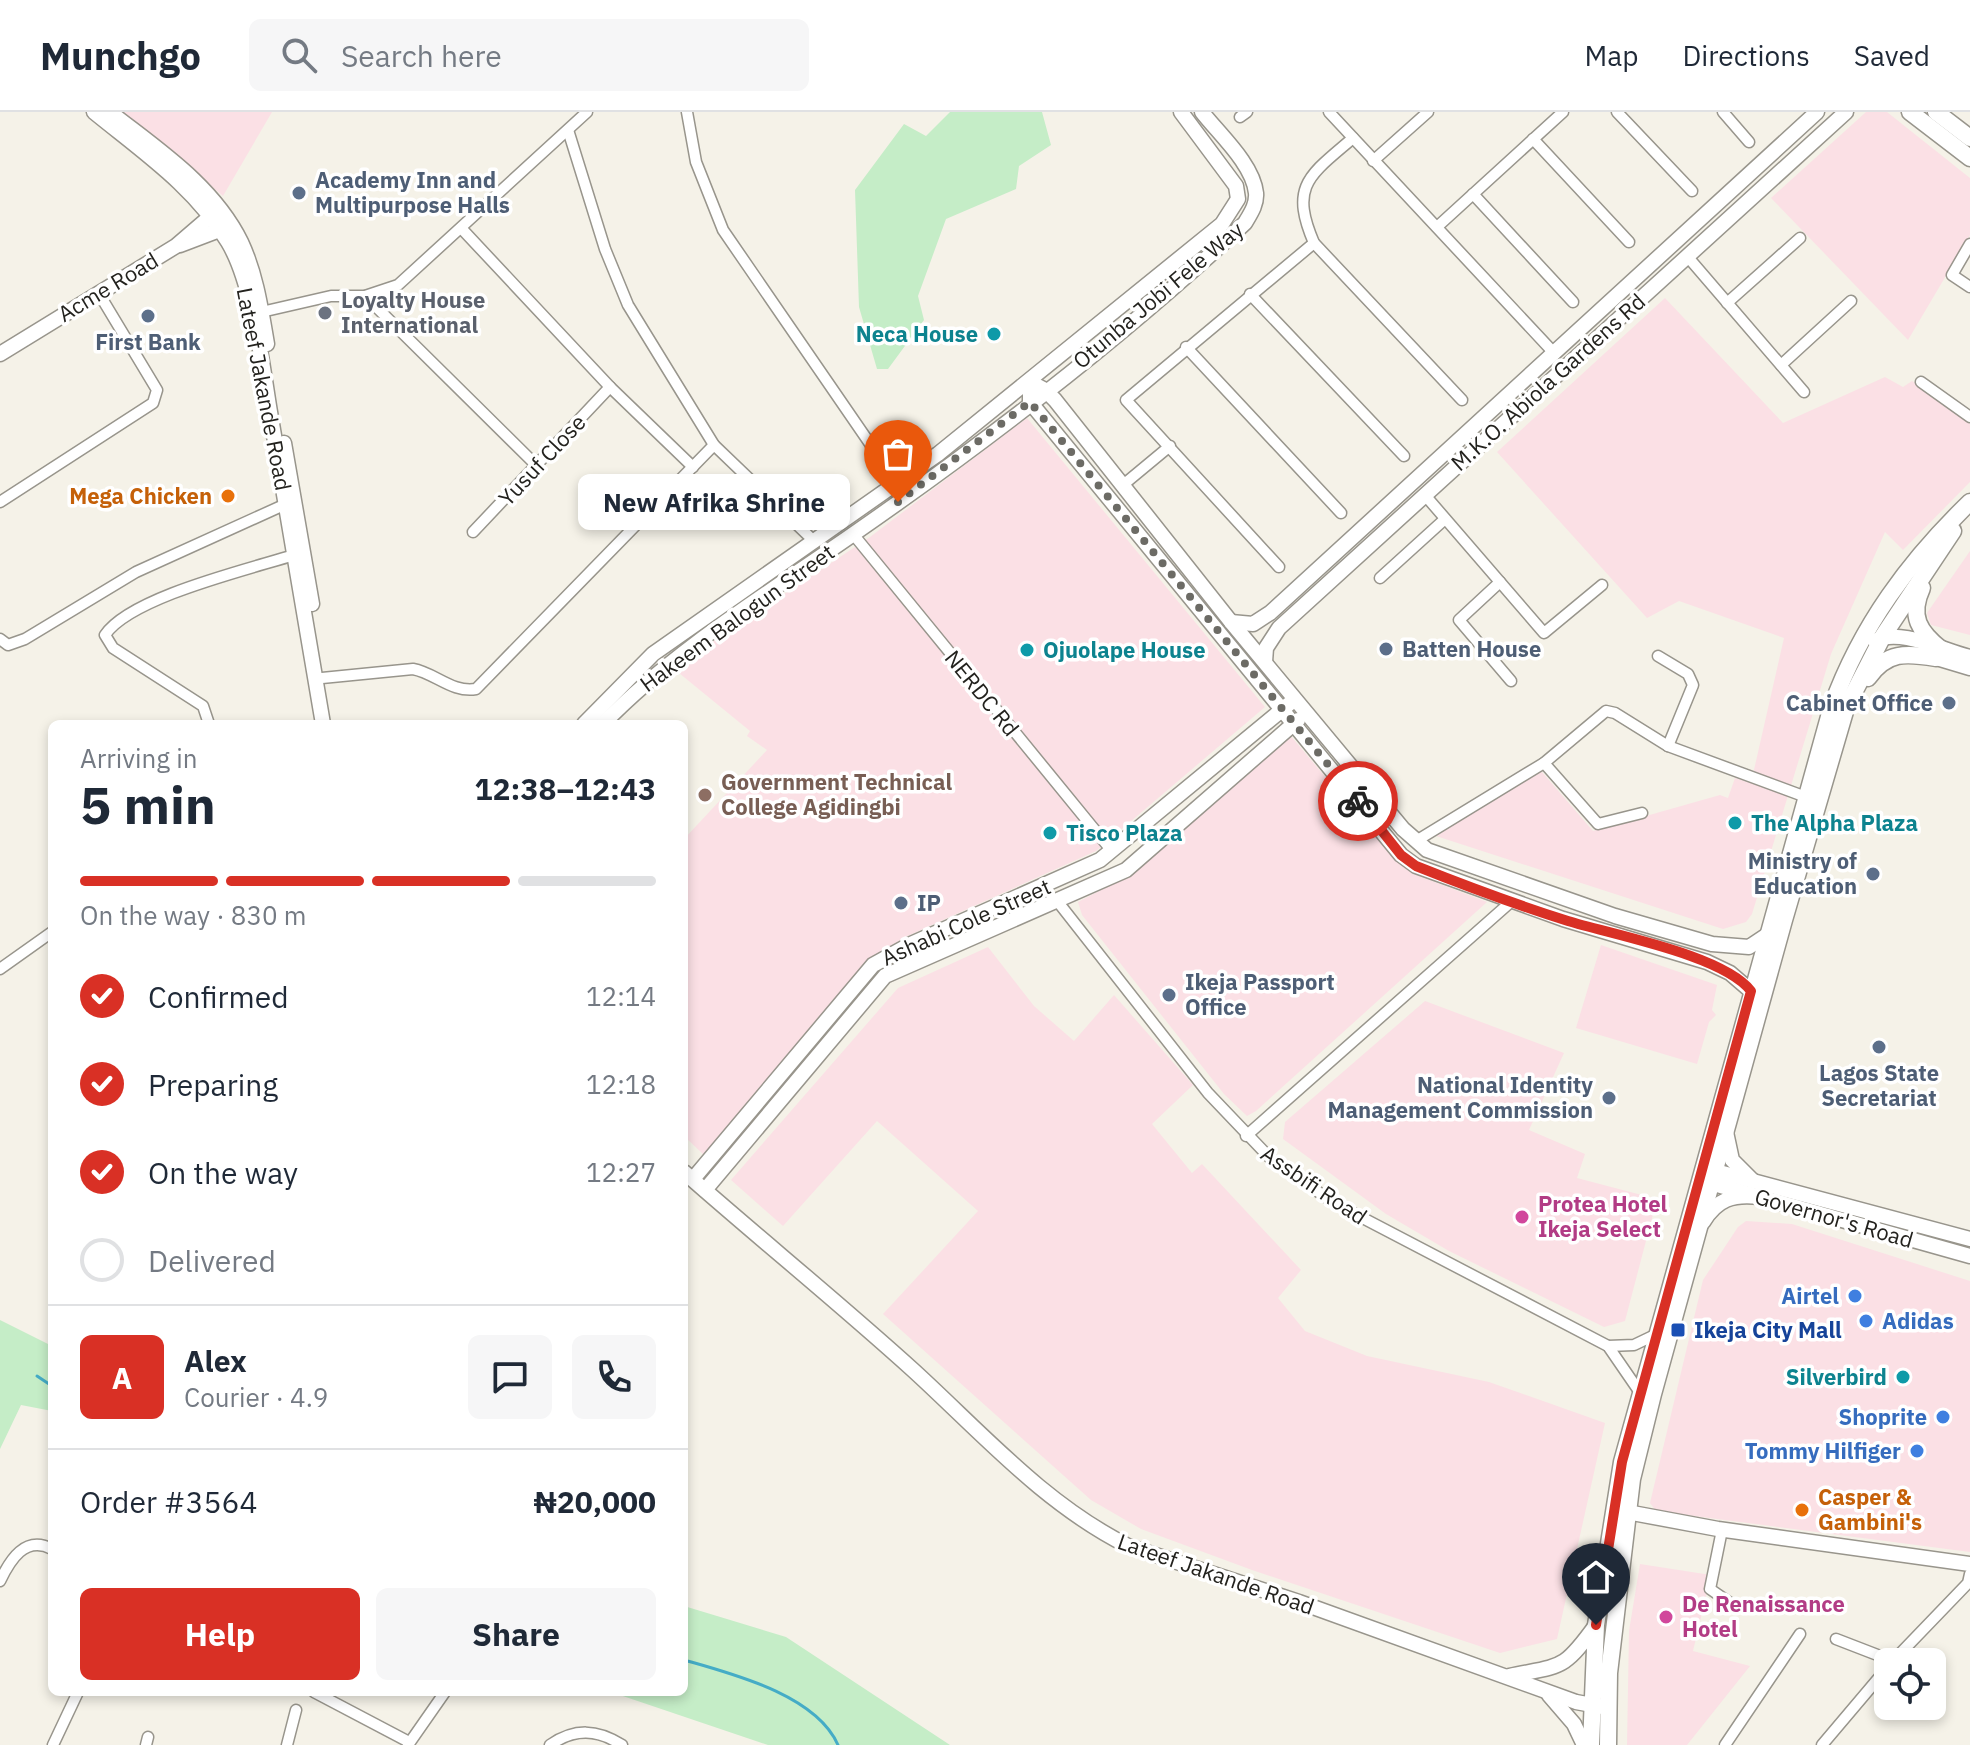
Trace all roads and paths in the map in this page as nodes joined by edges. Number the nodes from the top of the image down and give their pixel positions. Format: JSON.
{"nodes":[{"id":1,"x":94,"y":112,"type":"edge"},
{"id":2,"x":110,"y":112,"type":"edge"},
{"id":3,"x":587,"y":112,"type":"edge"},
{"id":4,"x":687,"y":112,"type":"edge"},
{"id":5,"x":1202,"y":112,"type":"edge"},
{"id":6,"x":1329,"y":112,"type":"edge"},
{"id":7,"x":1428,"y":112,"type":"edge"},
{"id":8,"x":1563,"y":112,"type":"edge"},
{"id":9,"x":1617,"y":112,"type":"edge"},
{"id":10,"x":1723,"y":112,"type":"edge"},
{"id":11,"x":1817,"y":112,"type":"edge"},
{"id":12,"x":1846,"y":112,"type":"edge"},
{"id":13,"x":1910,"y":112,"type":"edge"},
{"id":14,"x":1936,"y":112,"type":"edge"},
{"id":15,"x":1187,"y":114,"type":"edge"},
{"id":16,"x":568,"y":130,"type":"junction"},
{"id":17,"x":1353,"y":138,"type":"junction"},
{"id":18,"x":1970,"y":138,"type":"edge"},
{"id":19,"x":1533,"y":139,"type":"junction"},
{"id":20,"x":1749,"y":142,"type":"dead end"},
{"id":21,"x":1970,"y":158,"type":"edge"},
{"id":22,"x":1373,"y":161,"type":"junction"},
{"id":23,"x":1692,"y":191,"type":"dead end"},
{"id":24,"x":1473,"y":194,"type":"junction"},
{"id":25,"x":215,"y":212,"type":"junction"},
{"id":26,"x":1437,"y":227,"type":"junction"},
{"id":27,"x":461,"y":228,"type":"junction"},
{"id":28,"x":226,"y":229,"type":"junction"},
{"id":29,"x":1800,"y":238,"type":"dead end"},
{"id":30,"x":1629,"y":242,"type":"dead end"},
{"id":31,"x":1314,"y":243,"type":"junction"},
{"id":32,"x":1970,"y":244,"type":"edge"},
{"id":33,"x":176,"y":246,"type":"junction"},
{"id":34,"x":1687,"y":256,"type":"junction"},
{"id":35,"x":1970,"y":287,"type":"edge"},
{"id":36,"x":98,"y":292,"type":"junction"},
{"id":37,"x":1250,"y":294,"type":"junction"},
{"id":38,"x":365,"y":296,"type":"junction"},
{"id":39,"x":1851,"y":301,"type":"dead end"},
{"id":40,"x":1573,"y":302,"type":"dead end"},
{"id":41,"x":1727,"y":303,"type":"junction"},
{"id":42,"x":256,"y":313,"type":"junction"},
{"id":43,"x":1186,"y":347,"type":"junction"},
{"id":44,"x":0,"y":354,"type":"edge"},
{"id":45,"x":1555,"y":354,"type":"junction"},
{"id":46,"x":1781,"y":365,"type":"junction"},
{"id":47,"x":1030,"y":382,"type":"junction"},
{"id":48,"x":1921,"y":382,"type":"dead end"},
{"id":49,"x":610,"y":387,"type":"junction"},
{"id":50,"x":1045,"y":390,"type":"junction"},
{"id":51,"x":1804,"y":392,"type":"dead end"},
{"id":52,"x":1462,"y":400,"type":"dead end"},
{"id":53,"x":1030,"y":402,"type":"junction"},
{"id":54,"x":1493,"y":410,"type":"junction"},
{"id":55,"x":1970,"y":417,"type":"edge"},
{"id":56,"x":1503,"y":423,"type":"junction"},
{"id":57,"x":1086,"y":440,"type":"junction"},
{"id":58,"x":714,"y":445,"type":"junction"},
{"id":59,"x":1170,"y":446,"type":"junction"},
{"id":60,"x":1070,"y":453,"type":"junction"},
{"id":61,"x":1404,"y":456,"type":"dead end"},
{"id":62,"x":536,"y":465,"type":"junction"},
{"id":63,"x":693,"y":467,"type":"junction"},
{"id":64,"x":897,"y":483,"type":"junction"},
{"id":65,"x":1123,"y":485,"type":"junction"},
{"id":66,"x":1424,"y":494,"type":"junction"},
{"id":67,"x":0,"y":502,"type":"edge"},
{"id":68,"x":1970,"y":502,"type":"edge"},
{"id":69,"x":286,"y":504,"type":"junction"},
{"id":70,"x":1970,"y":509,"type":"edge"},
{"id":71,"x":1341,"y":513,"type":"dead end"},
{"id":72,"x":1445,"y":519,"type":"junction"},
{"id":73,"x":473,"y":532,"type":"dead end"},
{"id":74,"x":853,"y":534,"type":"junction"},
{"id":75,"x":815,"y":542,"type":"junction"},
{"id":76,"x":1940,"y":551,"type":"junction"},
{"id":77,"x":294,"y":555,"type":"junction"},
{"id":78,"x":1279,"y":567,"type":"dead end"},
{"id":79,"x":1380,"y":578,"type":"dead end"},
{"id":80,"x":1500,"y":582,"type":"junction"},
{"id":81,"x":1602,"y":585,"type":"dead end"},
{"id":82,"x":751,"y":594,"type":"junction"},
{"id":83,"x":1871,"y":621,"type":"junction"},
{"id":84,"x":1231,"y":622,"type":"junction"},
{"id":85,"x":1883,"y":636,"type":"junction"},
{"id":86,"x":0,"y":639,"type":"edge"},
{"id":87,"x":1939,"y":654,"type":"junction"},
{"id":88,"x":1852,"y":655,"type":"junction"},
{"id":89,"x":1658,"y":656,"type":"dead end"},
{"id":90,"x":1970,"y":657,"type":"edge"},
{"id":91,"x":1265,"y":662,"type":"junction"},
{"id":92,"x":1970,"y":668,"type":"edge"},
{"id":93,"x":322,"y":678,"type":"junction"},
{"id":94,"x":1511,"y":681,"type":"dead end"},
{"id":95,"x":1296,"y":698,"type":"junction"},
{"id":96,"x":1846,"y":708,"type":"junction"},
{"id":97,"x":1281,"y":710,"type":"junction"},
{"id":98,"x":1307,"y":712,"type":"junction"},
{"id":99,"x":208,"y":720,"type":"edge"},
{"id":100,"x":322,"y":720,"type":"edge"},
{"id":101,"x":330,"y":720,"type":"edge"},
{"id":102,"x":588,"y":720,"type":"edge"},
{"id":103,"x":607,"y":720,"type":"edge"},
{"id":104,"x":1293,"y":724,"type":"junction"},
{"id":105,"x":1668,"y":746,"type":"junction"},
{"id":106,"x":1236,"y":749,"type":"junction"},
{"id":107,"x":1544,"y":763,"type":"junction"},
{"id":108,"x":1248,"y":764,"type":"junction"},
{"id":109,"x":1806,"y":797,"type":"junction"},
{"id":110,"x":1642,"y":813,"type":"dead end"},
{"id":111,"x":1416,"y":841,"type":"junction"},
{"id":112,"x":1112,"y":851,"type":"junction"},
{"id":113,"x":1513,"y":900,"type":"junction"},
{"id":114,"x":1058,"y":902,"type":"junction"},
{"id":115,"x":48,"y":935,"type":"edge"},
{"id":116,"x":1767,"y":935,"type":"junction"},
{"id":117,"x":1686,"y":937,"type":"junction"},
{"id":118,"x":1681,"y":954,"type":"junction"},
{"id":119,"x":0,"y":969,"type":"edge"},
{"id":120,"x":1751,"y":991,"type":"junction"},
{"id":121,"x":1726,"y":1129,"type":"junction"},
{"id":122,"x":733,"y":1130,"type":"junction"},
{"id":123,"x":1246,"y":1136,"type":"junction"},
{"id":124,"x":746,"y":1141,"type":"junction"},
{"id":125,"x":692,"y":1174,"type":"edge"},
{"id":126,"x":1706,"y":1175,"type":"junction"},
{"id":127,"x":1753,"y":1181,"type":"junction"},
{"id":128,"x":708,"y":1187,"type":"junction"},
{"id":129,"x":1759,"y":1197,"type":"junction"},
{"id":130,"x":1697,"y":1233,"type":"junction"},
{"id":131,"x":1970,"y":1239,"type":"edge"},
{"id":132,"x":1970,"y":1256,"type":"edge"},
{"id":133,"x":1657,"y":1334,"type":"junction"},
{"id":134,"x":1608,"y":1346,"type":"junction"},
{"id":135,"x":1641,"y":1394,"type":"junction"},
{"id":136,"x":1627,"y":1512,"type":"junction"},
{"id":137,"x":1722,"y":1530,"type":"junction"},
{"id":138,"x":48,"y":1549,"type":"edge"},
{"id":139,"x":1970,"y":1564,"type":"edge"},
{"id":140,"x":1970,"y":1574,"type":"edge"},
{"id":141,"x":0,"y":1581,"type":"edge"},
{"id":142,"x":1736,"y":1607,"type":"dead end"},
{"id":143,"x":1596,"y":1625,"type":"junction"},
{"id":144,"x":1800,"y":1634,"type":"dead end"},
{"id":145,"x":1836,"y":1639,"type":"dead end"},
{"id":146,"x":1906,"y":1648,"type":"edge"},
{"id":147,"x":1874,"y":1654,"type":"edge"},
{"id":148,"x":1506,"y":1677,"type":"junction"},
{"id":149,"x":1874,"y":1684,"type":"edge"},
{"id":150,"x":1546,"y":1691,"type":"junction"},
{"id":151,"x":76,"y":1696,"type":"edge"},
{"id":152,"x":321,"y":1696,"type":"edge"},
{"id":153,"x":442,"y":1696,"type":"edge"},
{"id":154,"x":1599,"y":1707,"type":"junction"},
{"id":155,"x":296,"y":1710,"type":"dead end"},
{"id":156,"x":408,"y":1744,"type":"edge"},
{"id":157,"x":53,"y":1745,"type":"edge"},
{"id":158,"x":287,"y":1745,"type":"edge"},
{"id":159,"x":550,"y":1745,"type":"edge"},
{"id":160,"x":622,"y":1745,"type":"edge"},
{"id":161,"x":1584,"y":1745,"type":"edge"},
{"id":162,"x":1591,"y":1745,"type":"edge"},
{"id":163,"x":1608,"y":1745,"type":"edge"},
{"id":164,"x":1725,"y":1745,"type":"edge"},
{"id":165,"x":1822,"y":1745,"type":"edge"}],
"edges":[{"from":1,"to":25,"type":"street","name":"Lateef Jakande Road"},
{"from":2,"to":25,"type":"street","name":"Lateef Jakande Road"},
{"from":3,"to":16,"type":"street"},
{"from":4,"to":64,"type":"street"},
{"from":5,"to":50,"type":"street","name":"Otunba Jobi Fele Way"},
{"from":6,"to":17,"type":"street"},
{"from":7,"to":22,"type":"street"},
{"from":8,"to":19,"type":"street"},
{"from":9,"to":23,"type":"street"},
{"from":10,"to":20,"type":"street"},
{"from":11,"to":45,"type":"street","name":"M.K.O. Abiola Gardens Rd"},
{"from":12,"to":34,"type":"street","name":"M.K.O. Abiola Gardens Rd"},
{"from":13,"to":21,"type":"main road"},
{"from":14,"to":18,"type":"main road"},
{"from":15,"to":47,"type":"street","name":"Otunba Jobi Fele Way"},
{"from":16,"to":27,"type":"street"},
{"from":16,"to":58,"type":"street","name":"Hakeem Balogun Street"},
{"from":17,"to":22,"type":"street"},
{"from":17,"to":31,"type":"street"},
{"from":19,"to":24,"type":"street"},
{"from":19,"to":30,"type":"street"},
{"from":22,"to":26,"type":"street"},
{"from":24,"to":26,"type":"street"},
{"from":24,"to":40,"type":"street"},
{"from":25,"to":28,"type":"street","name":"Lateef Jakande Road"},
{"from":25,"to":33,"type":"street","name":"Acme Road"},
{"from":26,"to":45,"type":"street"},
{"from":27,"to":38,"type":"street"},
{"from":27,"to":49,"type":"street"},
{"from":28,"to":33,"type":"street"},
{"from":28,"to":42,"type":"street","name":"Lateef Jakande Road"},
{"from":29,"to":41,"type":"street"},
{"from":31,"to":37,"type":"street"},
{"from":31,"to":52,"type":"street"},
{"from":32,"to":35,"type":"street"},
{"from":33,"to":36,"type":"street","name":"Acme Road"},
{"from":34,"to":41,"type":"street"},
{"from":34,"to":56,"type":"street","name":"M.K.O. Abiola Gardens Rd"},
{"from":36,"to":44,"type":"street","name":"Acme Road"},
{"from":36,"to":67,"type":"street"},
{"from":37,"to":43,"type":"street"},
{"from":37,"to":61,"type":"street"},
{"from":38,"to":42,"type":"street"},
{"from":38,"to":62,"type":"street"},
{"from":39,"to":46,"type":"street"},
{"from":41,"to":46,"type":"street"},
{"from":42,"to":69,"type":"street","name":"Lateef Jakande Road"},
{"from":42,"to":93,"type":"street","name":"Lateef Jakande Road"},
{"from":43,"to":59,"type":"street"},
{"from":43,"to":71,"type":"street"},
{"from":45,"to":54,"type":"street","name":"M.K.O. Abiola Gardens Rd"},
{"from":46,"to":51,"type":"street"},
{"from":47,"to":50,"type":"street"},
{"from":47,"to":53,"type":"street"},
{"from":47,"to":64,"type":"street","name":"Hakeem Balogun Street"},
{"from":48,"to":55,"type":"street"},
{"from":49,"to":62,"type":"street","name":"Yusuf Close"},
{"from":49,"to":63,"type":"street"},
{"from":50,"to":53,"type":"street","name":"Otunba Jobi Fele Way"},
{"from":50,"to":57,"type":"street"},
{"from":53,"to":60,"type":"street"},
{"from":53,"to":74,"type":"street","name":"Hakeem Balogun Street"},
{"from":54,"to":56,"type":"street"},
{"from":54,"to":84,"type":"street","name":"M.K.O. Abiola Gardens Rd"},
{"from":56,"to":66,"type":"street","name":"M.K.O. Abiola Gardens Rd"},
{"from":57,"to":60,"type":"street"},
{"from":57,"to":65,"type":"street"},
{"from":58,"to":63,"type":"street"},
{"from":58,"to":75,"type":"street","name":"Hakeem Balogun Street"},
{"from":59,"to":65,"type":"street"},
{"from":59,"to":78,"type":"street"},
{"from":60,"to":97,"type":"street"},
{"from":62,"to":73,"type":"street","name":"Yusuf Close"},
{"from":63,"to":93,"type":"street"},
{"from":64,"to":75,"type":"street","name":"Hakeem Balogun Street"},
{"from":65,"to":84,"type":"street"},
{"from":66,"to":72,"type":"street"},
{"from":66,"to":91,"type":"street","name":"M.K.O. Abiola Gardens Rd"},
{"from":68,"to":83,"type":"main road"},
{"from":69,"to":77,"type":"street","name":"Lateef Jakande Road"},
{"from":69,"to":86,"type":"street"},
{"from":70,"to":76,"type":"main road"},
{"from":72,"to":79,"type":"street"},
{"from":72,"to":80,"type":"street"},
{"from":74,"to":82,"type":"street","name":"Hakeem Balogun Street"},
{"from":74,"to":112,"type":"street","name":"NERDC Rd"},
{"from":75,"to":82,"type":"street","name":"Hakeem Balogun Street"},
{"from":76,"to":85,"type":"main road"},
{"from":76,"to":87,"type":"main road"},
{"from":77,"to":99,"type":"street"},
{"from":77,"to":100,"type":"street","name":"Lateef Jakande Road"},
{"from":80,"to":81,"type":"street"},
{"from":80,"to":94,"type":"street"},
{"from":82,"to":102,"type":"street","name":"Hakeem Balogun Street"},
{"from":82,"to":103,"type":"street","name":"Hakeem Balogun Street"},
{"from":83,"to":85,"type":"street"},
{"from":83,"to":88,"type":"main road"},
{"from":84,"to":91,"type":"street"},
{"from":85,"to":87,"type":"street"},
{"from":85,"to":88,"type":"street"},
{"from":85,"to":96,"type":"main road"},
{"from":87,"to":90,"type":"street"},
{"from":87,"to":92,"type":"street"},
{"from":87,"to":96,"type":"main road"},
{"from":88,"to":109,"type":"main road"},
{"from":89,"to":105,"type":"street"},
{"from":91,"to":95,"type":"street"},
{"from":93,"to":101,"type":"street","name":"Lateef Jakande Road"},
{"from":95,"to":97,"type":"street","name":"Ashabi Cole Street"},
{"from":95,"to":98,"type":"street"},
{"from":96,"to":121,"type":"main road"},
{"from":97,"to":104,"type":"street"},
{"from":97,"to":106,"type":"street","name":"Ashabi Cole Street"},
{"from":98,"to":104,"type":"street","name":"Ashabi Cole Street"},
{"from":98,"to":111,"type":"street"},
{"from":104,"to":108,"type":"street","name":"Ashabi Cole Street"},
{"from":104,"to":113,"type":"street"},
{"from":105,"to":107,"type":"street"},
{"from":105,"to":109,"type":"street"},
{"from":106,"to":108,"type":"street"},
{"from":106,"to":112,"type":"street","name":"Ashabi Cole Street"},
{"from":107,"to":110,"type":"street"},
{"from":107,"to":111,"type":"street"},
{"from":108,"to":114,"type":"street","name":"Ashabi Cole Street"},
{"from":109,"to":116,"type":"main road"},
{"from":111,"to":117,"type":"street"},
{"from":112,"to":122,"type":"street","name":"Ashabi Cole Street"},
{"from":113,"to":118,"type":"street"},
{"from":113,"to":123,"type":"street"},
{"from":114,"to":123,"type":"street","name":"Assbifi Road"},
{"from":114,"to":124,"type":"street","name":"Ashabi Cole Street"},
{"from":115,"to":119,"type":"street"},
{"from":116,"to":117,"type":"street"},
{"from":116,"to":120,"type":"main road"},
{"from":117,"to":118,"type":"street"},
{"from":118,"to":120,"type":"street"},
{"from":120,"to":126,"type":"main road"},
{"from":121,"to":126,"type":"main road"},
{"from":121,"to":127,"type":"street"},
{"from":122,"to":124,"type":"street"},
{"from":122,"to":125,"type":"street","name":"Ashabi Cole Street"},
{"from":123,"to":134,"type":"street","name":"Assbifi Road"},
{"from":124,"to":128,"type":"street","name":"Ashabi Cole Street"},
{"from":125,"to":128,"type":"street","name":"Lateef Jakande Road"},
{"from":126,"to":127,"type":"street","name":"Governor's Road"},
{"from":126,"to":129,"type":"street","name":"Governor's Road"},
{"from":126,"to":130,"type":"main road"},
{"from":126,"to":133,"type":"main road"},
{"from":127,"to":131,"type":"street","name":"Governor's Road"},
{"from":128,"to":148,"type":"street","name":"Lateef Jakande Road"},
{"from":129,"to":130,"type":"street"},
{"from":129,"to":132,"type":"street","name":"Governor's Road"},
{"from":130,"to":136,"type":"main road"},
{"from":133,"to":134,"type":"street"},
{"from":133,"to":135,"type":"main road"},
{"from":134,"to":135,"type":"street"},
{"from":135,"to":143,"type":"main road"},
{"from":136,"to":137,"type":"street"},
{"from":136,"to":154,"type":"main road"},
{"from":137,"to":139,"type":"street"},
{"from":137,"to":142,"type":"street"},
{"from":138,"to":141,"type":"street"},
{"from":140,"to":146,"type":"street"},
{"from":143,"to":148,"type":"street"},
{"from":143,"to":154,"type":"main road"},
{"from":144,"to":164,"type":"street"},
{"from":145,"to":147,"type":"street"},
{"from":148,"to":150,"type":"street","name":"Lateef Jakande Road"},
{"from":149,"to":165,"type":"street"},
{"from":150,"to":154,"type":"street","name":"Lateef Jakande Road"},
{"from":150,"to":161,"type":"street"},
{"from":151,"to":157,"type":"street"},
{"from":152,"to":156,"type":"street"},
{"from":153,"to":156,"type":"street"},
{"from":154,"to":162,"type":"main road"},
{"from":154,"to":163,"type":"main road"},
{"from":155,"to":158,"type":"street"},
{"from":159,"to":160,"type":"street"}]}
